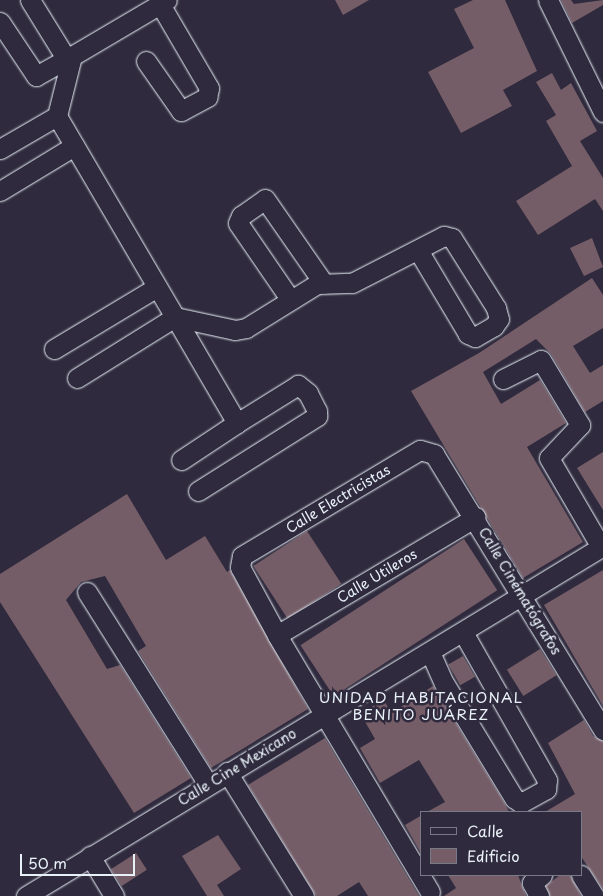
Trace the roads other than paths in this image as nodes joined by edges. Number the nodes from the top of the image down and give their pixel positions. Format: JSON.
{"nodes":[{"id":1,"x":30,"y":0,"type":"edge"},
{"id":2,"x":548,"y":0,"type":"edge"},
{"id":3,"x":163,"y":2,"type":"edge"},
{"id":4,"x":0,"y":22,"type":"edge"},
{"id":5,"x":70,"y":58,"type":"junction"},
{"id":6,"x":146,"y":61,"type":"dead end"},
{"id":7,"x":603,"y":112,"type":"edge"},
{"id":8,"x":58,"y":116,"type":"junction"},
{"id":9,"x":74,"y":146,"type":"junction"},
{"id":10,"x":0,"y":149,"type":"edge"},
{"id":11,"x":0,"y":191,"type":"edge"},
{"id":12,"x":418,"y":250,"type":"junction"},
{"id":13,"x":324,"y":284,"type":"junction"},
{"id":14,"x":157,"y":287,"type":"junction"},
{"id":15,"x":290,"y":299,"type":"junction"},
{"id":16,"x":175,"y":317,"type":"junction"},
{"id":17,"x":54,"y":349,"type":"dead end"},
{"id":18,"x":77,"y":378,"type":"dead end"},
{"id":19,"x":503,"y":380,"type":"dead end"},
{"id":20,"x":237,"y":423,"type":"junction"},
{"id":21,"x":434,"y":454,"type":"joint"},
{"id":22,"x":181,"y":460,"type":"dead end"},
{"id":23,"x":198,"y":491,"type":"dead end"},
{"id":24,"x":476,"y":517,"type":"junction"},
{"id":25,"x":602,"y":546,"type":"edge"},
{"id":26,"x":87,"y":592,"type":"dead end"},
{"id":27,"x":524,"y":597,"type":"junction"},
{"id":28,"x":463,"y":632,"type":"junction"},
{"id":29,"x":277,"y":635,"type":"junction"},
{"id":30,"x":430,"y":652,"type":"junction"},
{"id":31,"x":325,"y":713,"type":"junction"},
{"id":32,"x":603,"y":730,"type":"edge"},
{"id":33,"x":227,"y":772,"type":"junction"},
{"id":34,"x":208,"y":784,"type":"junction"},
{"id":35,"x":90,"y":856,"type":"junction"},
{"id":36,"x":420,"y":875,"type":"edge"},
{"id":37,"x":421,"y":876,"type":"edge"},
{"id":38,"x":541,"y":876,"type":"edge"},
{"id":39,"x":582,"y":876,"type":"edge"},
{"id":40,"x":430,"y":892,"type":"dead end"},
{"id":41,"x":26,"y":896,"type":"edge"},
{"id":42,"x":114,"y":896,"type":"edge"},
{"id":43,"x":304,"y":896,"type":"edge"},
{"id":44,"x":539,"y":896,"type":"edge"},
{"id":45,"x":594,"y":896,"type":"edge"}],
"edges":[{"from":1,"to":5,"type":"street"},
{"from":2,"to":7,"type":"street"},
{"from":3,"to":5,"type":"street"},
{"from":3,"to":6,"type":"street"},
{"from":4,"to":5,"type":"street"},
{"from":5,"to":8,"type":"street"},
{"from":8,"to":9,"type":"street"},
{"from":8,"to":10,"type":"street"},
{"from":9,"to":11,"type":"street"},
{"from":9,"to":14,"type":"street"},
{"from":12,"to":12,"type":"street"},
{"from":12,"to":13,"type":"street"},
{"from":13,"to":15,"type":"street"},
{"from":13,"to":15,"type":"street"},
{"from":14,"to":16,"type":"street"},
{"from":14,"to":17,"type":"street"},
{"from":15,"to":16,"type":"street"},
{"from":16,"to":18,"type":"street"},
{"from":16,"to":20,"type":"street"},
{"from":19,"to":25,"type":"street"},
{"from":20,"to":22,"type":"street"},
{"from":20,"to":23,"type":"street"},
{"from":21,"to":24,"type":"street","name":"Calle Cinématógrafos"},
{"from":21,"to":29,"type":"street","name":"Calle Electricistas"},
{"from":24,"to":27,"type":"street","name":"Calle Cinématógrafos"},
{"from":24,"to":29,"type":"street","name":"Calle Utileros"},
{"from":25,"to":27,"type":"street","name":"Calle Cine Mexicano"},
{"from":26,"to":34,"type":"street"},
{"from":27,"to":28,"type":"street","name":"Calle Cine Mexicano"},
{"from":27,"to":32,"type":"street","name":"Calle Cinématógrafos"},
{"from":28,"to":30,"type":"street","name":"Calle Cine Mexicano"},
{"from":28,"to":30,"type":"street"},
{"from":29,"to":31,"type":"street"},
{"from":30,"to":31,"type":"street","name":"Calle Cine Mexicano"},
{"from":31,"to":33,"type":"street","name":"Calle Cine Mexicano"},
{"from":31,"to":36,"type":"street"},
{"from":33,"to":34,"type":"street","name":"Calle Cine Mexicano"},
{"from":33,"to":43,"type":"street"},
{"from":34,"to":35,"type":"street","name":"Calle Cine Mexicano"},
{"from":35,"to":41,"type":"street","name":"Calle Cine Mexicano"},
{"from":35,"to":42,"type":"street"},
{"from":37,"to":40,"type":"street"},
{"from":38,"to":44,"type":"street"},
{"from":39,"to":45,"type":"street"}]}
